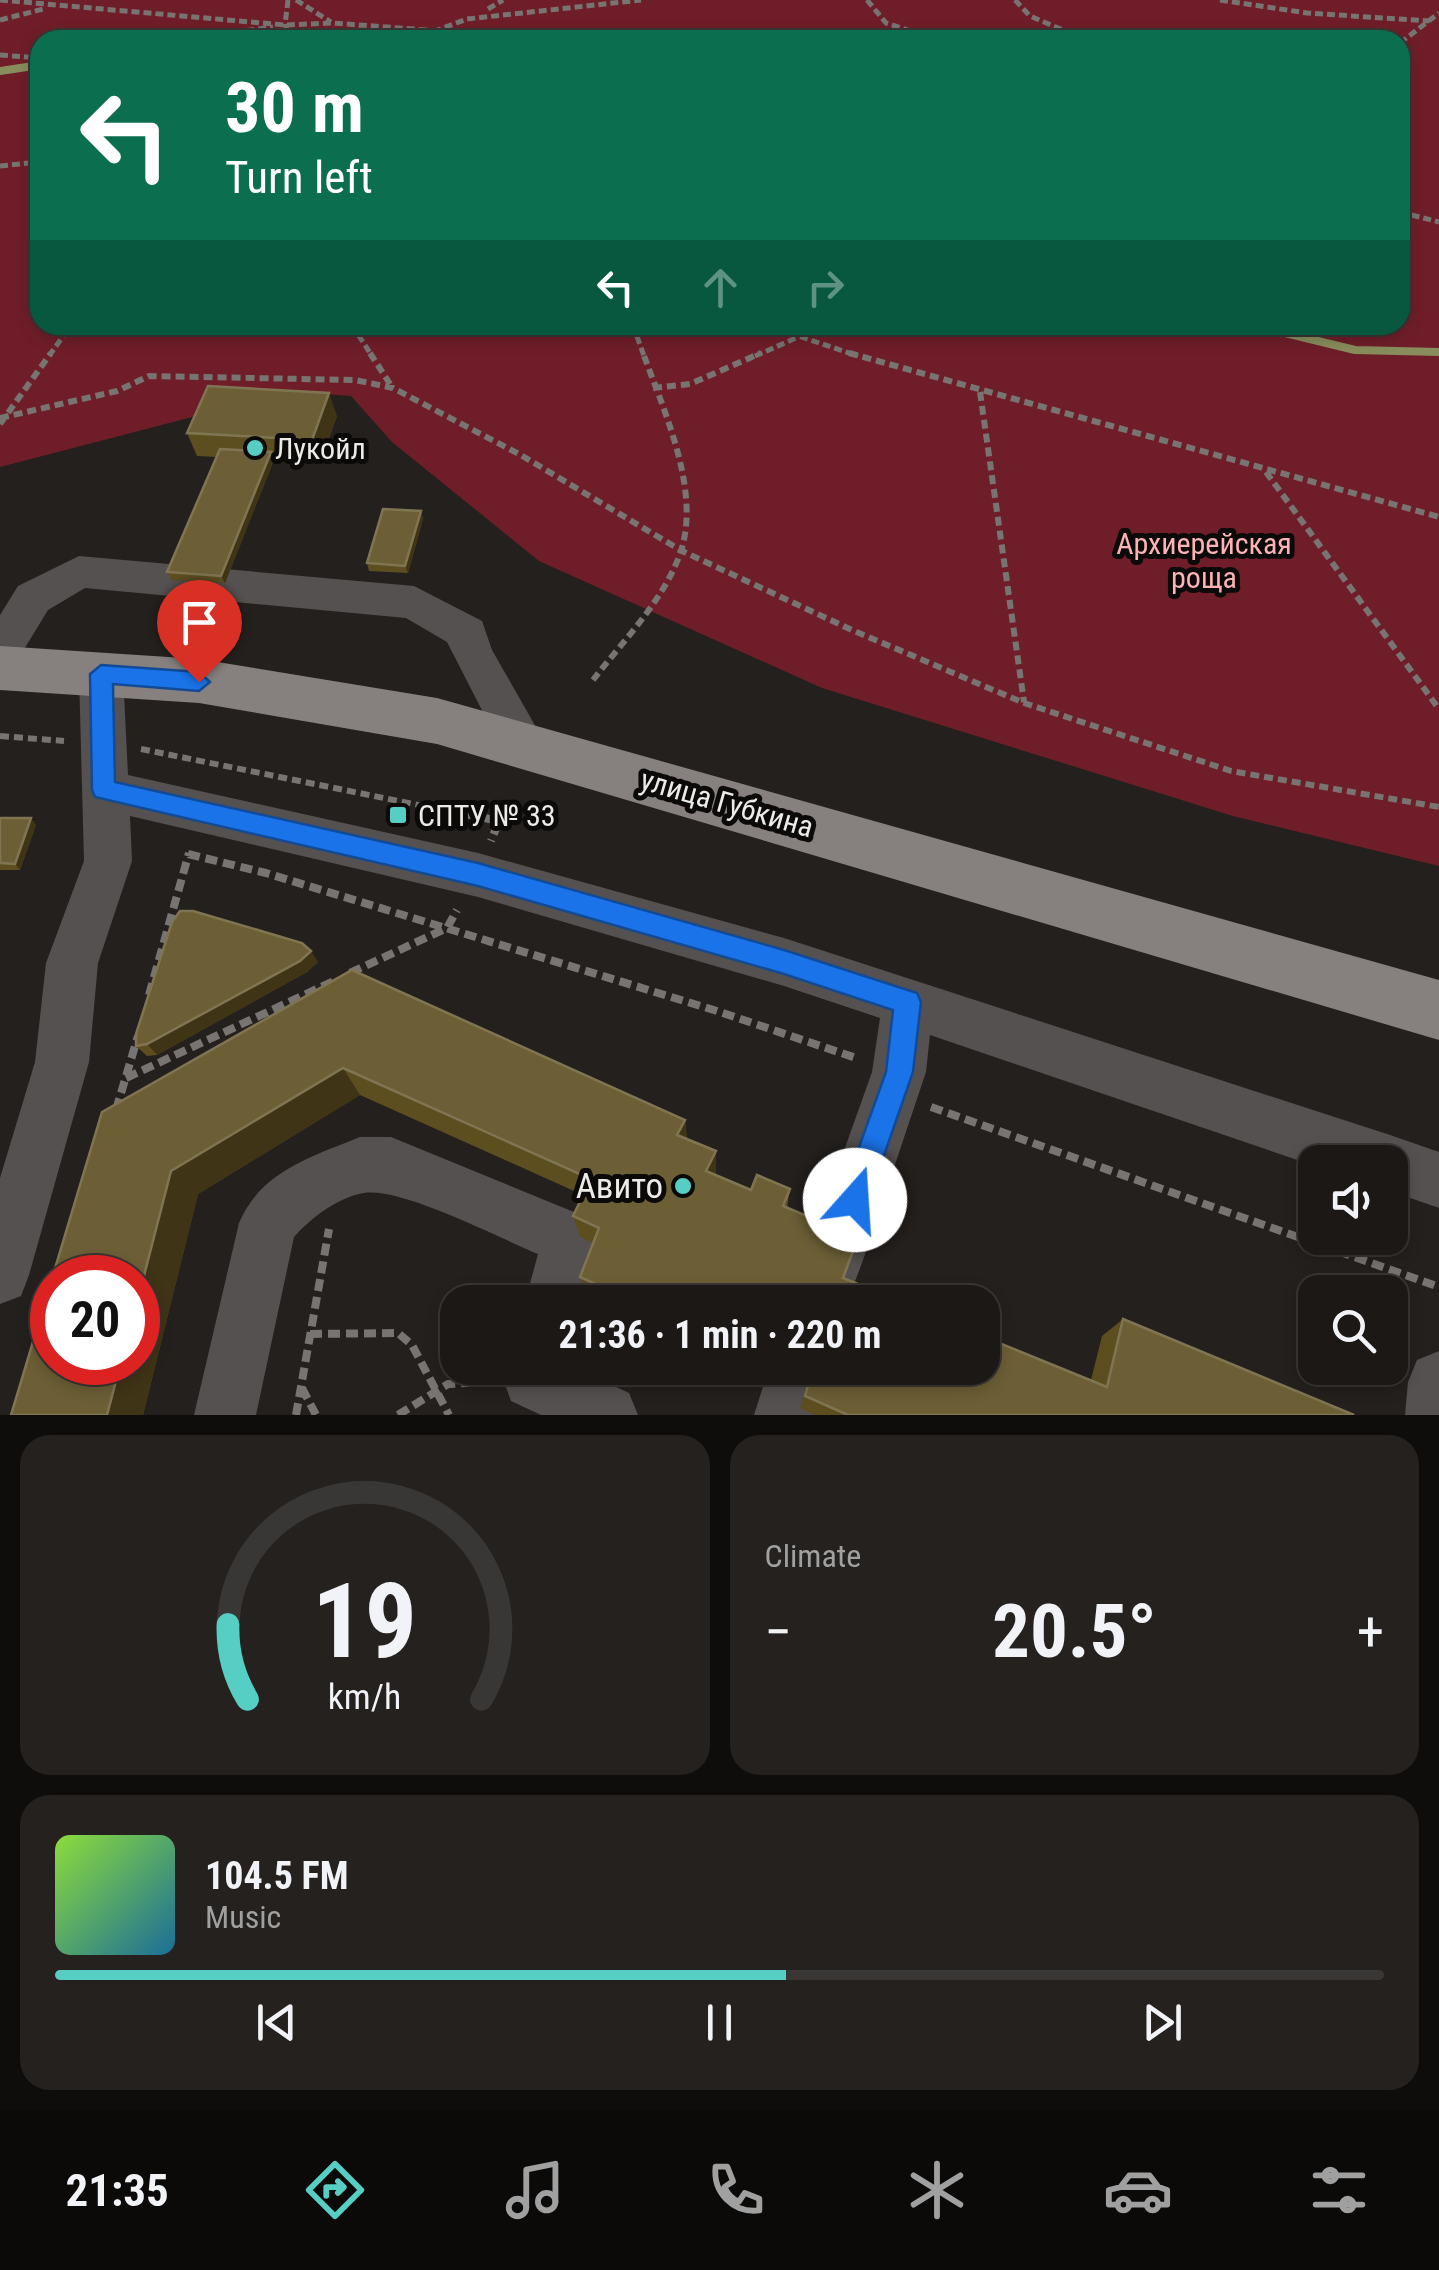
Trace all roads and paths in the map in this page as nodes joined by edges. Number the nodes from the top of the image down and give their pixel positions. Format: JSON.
{"nodes":[{"id":1,"x":0,"y":0,"type":"edge"},
{"id":2,"x":288,"y":0,"type":"edge"},
{"id":3,"x":296,"y":0,"type":"edge"},
{"id":4,"x":503,"y":0,"type":"edge"},
{"id":5,"x":641,"y":0,"type":"edge"},
{"id":6,"x":867,"y":0,"type":"edge"},
{"id":7,"x":1015,"y":0,"type":"edge"},
{"id":8,"x":1220,"y":0,"type":"edge"},
{"id":9,"x":50,"y":8,"type":"junction"},
{"id":10,"x":482,"y":12,"type":"junction"},
{"id":11,"x":1439,"y":13,"type":"edge"},
{"id":12,"x":0,"y":20,"type":"edge"},
{"id":13,"x":1429,"y":21,"type":"junction"},
{"id":14,"x":332,"y":23,"type":"junction"},
{"id":15,"x":285,"y":25,"type":"junction"},
{"id":16,"x":352,"y":26,"type":"junction"},
{"id":17,"x":248,"y":30,"type":"edge"},
{"id":18,"x":287,"y":30,"type":"edge"},
{"id":19,"x":360,"y":30,"type":"edge"},
{"id":20,"x":427,"y":30,"type":"joint"},
{"id":21,"x":907,"y":30,"type":"edge"},
{"id":22,"x":1063,"y":30,"type":"edge"},
{"id":23,"x":1410,"y":35,"type":"edge"},
{"id":24,"x":0,"y":54,"type":"edge"},
{"id":25,"x":30,"y":57,"type":"edge"},
{"id":26,"x":30,"y":163,"type":"edge"},
{"id":27,"x":0,"y":166,"type":"edge"},
{"id":28,"x":1410,"y":216,"type":"edge"},
{"id":29,"x":1439,"y":222,"type":"edge"},
{"id":30,"x":64,"y":335,"type":"edge"},
{"id":31,"x":359,"y":335,"type":"edge"},
{"id":32,"x":636,"y":335,"type":"edge"},
{"id":33,"x":789,"y":335,"type":"edge"},
{"id":34,"x":796,"y":338,"type":"junction"},
{"id":35,"x":393,"y":388,"type":"junction"},
{"id":36,"x":653,"y":388,"type":"junction"},
{"id":37,"x":980,"y":391,"type":"junction"},
{"id":38,"x":9,"y":416,"type":"junction"},
{"id":39,"x":0,"y":421,"type":"edge"},
{"id":40,"x":1264,"y":470,"type":"junction"},
{"id":41,"x":1439,"y":517,"type":"edge"},
{"id":42,"x":682,"y":551,"type":"junction"},
{"id":43,"x":0,"y":652,"type":"edge"},
{"id":44,"x":0,"y":668,"type":"edge"},
{"id":45,"x":101,"y":674,"type":"junction"},
{"id":46,"x":592,"y":680,"type":"dead end"},
{"id":47,"x":1024,"y":703,"type":"junction"},
{"id":48,"x":1439,"y":709,"type":"edge"},
{"id":49,"x":522,"y":743,"type":"junction"},
{"id":50,"x":221,"y":762,"type":"dead end"},
{"id":51,"x":104,"y":790,"type":"junction"},
{"id":52,"x":1439,"y":806,"type":"edge"},
{"id":53,"x":197,"y":833,"type":"junction"},
{"id":54,"x":908,"y":1002,"type":"junction"},
{"id":55,"x":147,"y":1003,"type":"edge"},
{"id":56,"x":1439,"y":1010,"type":"edge"},
{"id":57,"x":142,"y":1022,"type":"edge"},
{"id":58,"x":899,"y":1072,"type":"junction"},
{"id":59,"x":112,"y":1125,"type":"edge"},
{"id":60,"x":1335,"y":1145,"type":"edge"},
{"id":61,"x":1408,"y":1169,"type":"edge"},
{"id":62,"x":338,"y":1176,"type":"junction"},
{"id":63,"x":1439,"y":1180,"type":"edge"},
{"id":64,"x":833,"y":1264,"type":"edge"},
{"id":65,"x":0,"y":1275,"type":"edge"},
{"id":66,"x":559,"y":1285,"type":"edge"},
{"id":67,"x":1439,"y":1286,"type":"edge"},
{"id":68,"x":310,"y":1334,"type":"junction"},
{"id":69,"x":1439,"y":1382,"type":"edge"},
{"id":70,"x":446,"y":1385,"type":"edge"},
{"id":71,"x":553,"y":1385,"type":"edge"},
{"id":72,"x":794,"y":1385,"type":"edge"},
{"id":73,"x":301,"y":1387,"type":"junction"},
{"id":74,"x":436,"y":1392,"type":"junction"},
{"id":75,"x":597,"y":1413,"type":"edge"},
{"id":76,"x":224,"y":1415,"type":"edge"},
{"id":77,"x":296,"y":1415,"type":"edge"},
{"id":78,"x":316,"y":1415,"type":"edge"},
{"id":79,"x":398,"y":1415,"type":"edge"},
{"id":80,"x":449,"y":1415,"type":"edge"},
{"id":81,"x":785,"y":1415,"type":"edge"},
{"id":82,"x":1436,"y":1415,"type":"edge"}],
"edges":[{"from":1,"to":9,"type":"path"},
{"from":2,"to":15,"type":"path"},
{"from":3,"to":14,"type":"path"},
{"from":4,"to":10,"type":"path"},
{"from":5,"to":10,"type":"path"},
{"from":6,"to":21,"type":"path"},
{"from":7,"to":22,"type":"path"},
{"from":8,"to":13,"type":"path"},
{"from":9,"to":12,"type":"path"},
{"from":9,"to":15,"type":"path"},
{"from":10,"to":20,"type":"path"},
{"from":11,"to":13,"type":"path"},
{"from":13,"to":23,"type":"path"},
{"from":14,"to":15,"type":"path"},
{"from":14,"to":16,"type":"path"},
{"from":15,"to":17,"type":"path"},
{"from":15,"to":18,"type":"path"},
{"from":16,"to":19,"type":"path"},
{"from":16,"to":20,"type":"path"},
{"from":24,"to":25,"type":"path"},
{"from":26,"to":27,"type":"path"},
{"from":28,"to":29,"type":"path"},
{"from":30,"to":38,"type":"path"},
{"from":31,"to":35,"type":"path"},
{"from":32,"to":36,"type":"path"},
{"from":33,"to":34,"type":"path"},
{"from":34,"to":36,"type":"path"},
{"from":34,"to":37,"type":"path"},
{"from":35,"to":38,"type":"path"},
{"from":35,"to":42,"type":"path"},
{"from":36,"to":42,"type":"path"},
{"from":37,"to":40,"type":"path"},
{"from":37,"to":47,"type":"path"},
{"from":38,"to":39,"type":"path"},
{"from":40,"to":41,"type":"path"},
{"from":40,"to":48,"type":"path"},
{"from":42,"to":46,"type":"path"},
{"from":42,"to":47,"type":"path"},
{"from":43,"to":49,"type":"street"},
{"from":44,"to":45,"type":"main road","name":"улица Губкина"},
{"from":45,"to":49,"type":"main road","name":"улица Губкина"},
{"from":45,"to":51,"type":"street"},
{"from":47,"to":52,"type":"path"},
{"from":49,"to":56,"type":"main road","name":"улица Губкина"},
{"from":50,"to":53,"type":"path"},
{"from":51,"to":53,"type":"street"},
{"from":51,"to":65,"type":"street"},
{"from":53,"to":54,"type":"street"},
{"from":53,"to":55,"type":"path"},
{"from":53,"to":58,"type":"path"},
{"from":54,"to":58,"type":"street"},
{"from":54,"to":60,"type":"street"},
{"from":57,"to":59,"type":"path"},
{"from":58,"to":64,"type":"street"},
{"from":58,"to":67,"type":"path"},
{"from":61,"to":63,"type":"street"},
{"from":62,"to":66,"type":"street"},
{"from":62,"to":68,"type":"path"},
{"from":62,"to":76,"type":"street"},
{"from":68,"to":73,"type":"path"},
{"from":68,"to":74,"type":"path"},
{"from":69,"to":82,"type":"street"},
{"from":70,"to":74,"type":"path"},
{"from":71,"to":75,"type":"street"},
{"from":72,"to":81,"type":"street"},
{"from":73,"to":77,"type":"path"},
{"from":73,"to":78,"type":"path"},
{"from":74,"to":79,"type":"path"},
{"from":74,"to":80,"type":"path"}]}
